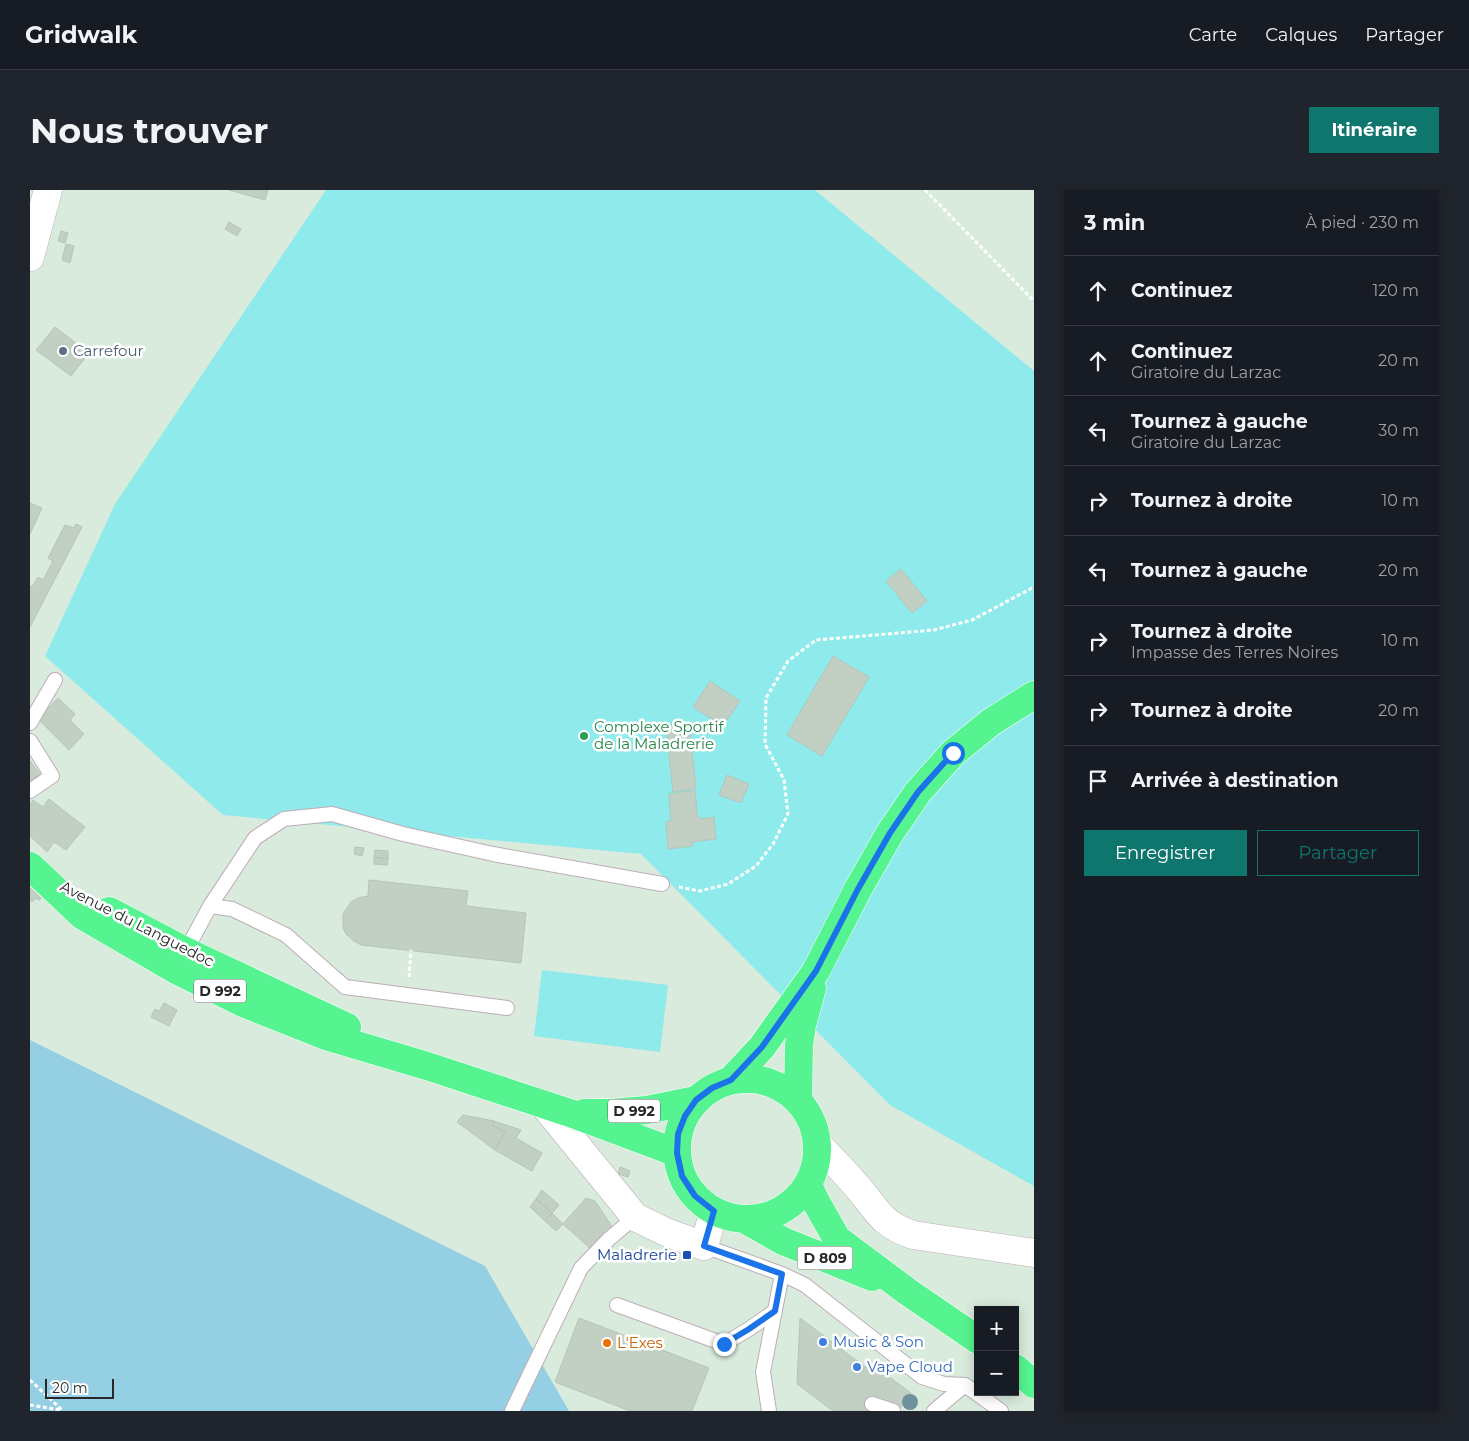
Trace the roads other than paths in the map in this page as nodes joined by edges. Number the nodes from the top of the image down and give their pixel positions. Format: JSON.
{"nodes":[{"id":1,"x":48,"y":190,"type":"edge"},
{"id":2,"x":36,"y":227,"type":"edge"},
{"id":3,"x":30,"y":257,"type":"edge"},
{"id":4,"x":55,"y":680,"type":"dead end"},
{"id":5,"x":1034,"y":695,"type":"edge"},
{"id":6,"x":30,"y":723,"type":"edge"},
{"id":7,"x":30,"y":741,"type":"edge"},
{"id":8,"x":30,"y":791,"type":"edge"},
{"id":9,"x":33,"y":869,"type":"edge"},
{"id":10,"x":662,"y":884,"type":"road end"},
{"id":11,"x":210,"y":906,"type":"junction"},
{"id":12,"x":181,"y":960,"type":"junction"},
{"id":13,"x":816,"y":971,"type":"junction"},
{"id":14,"x":508,"y":1008,"type":"dead end"},
{"id":15,"x":731,"y":1080,"type":"junction"},
{"id":16,"x":696,"y":1100,"type":"junction"},
{"id":17,"x":798,"y":1100,"type":"junction"},
{"id":18,"x":543,"y":1104,"type":"junction"},
{"id":19,"x":570,"y":1113,"type":"junction"},
{"id":20,"x":818,"y":1145,"type":"junction"},
{"id":21,"x":677,"y":1153,"type":"junction"},
{"id":22,"x":810,"y":1181,"type":"junction"},
{"id":23,"x":855,"y":1183,"type":"junction"},
{"id":24,"x":714,"y":1211,"type":"junction"},
{"id":25,"x":635,"y":1217,"type":"junction"},
{"id":26,"x":744,"y":1219,"type":"junction"},
{"id":27,"x":704,"y":1246,"type":"junction"},
{"id":28,"x":1034,"y":1253,"type":"edge"},
{"id":29,"x":782,"y":1274,"type":"junction"},
{"id":30,"x":908,"y":1292,"type":"junction"},
{"id":31,"x":617,"y":1305,"type":"dead end"},
{"id":32,"x":775,"y":1311,"type":"junction"},
{"id":33,"x":974,"y":1337,"type":"edge"},
{"id":34,"x":1019,"y":1371,"type":"edge"},
{"id":35,"x":1034,"y":1384,"type":"edge"},
{"id":36,"x":965,"y":1385,"type":"junction"},
{"id":37,"x":872,"y":1404,"type":"dead end"},
{"id":38,"x":512,"y":1411,"type":"edge"},
{"id":39,"x":769,"y":1411,"type":"edge"},
{"id":40,"x":893,"y":1411,"type":"edge"},
{"id":41,"x":934,"y":1411,"type":"edge"},
{"id":42,"x":1001,"y":1411,"type":"edge"}],
"edges":[{"from":1,"to":2,"type":"street"},
{"from":2,"to":3,"type":"street"},
{"from":4,"to":6,"type":"lane"},
{"from":5,"to":13,"type":"main road"},
{"from":7,"to":8,"type":"lane"},
{"from":9,"to":12,"type":"main road","name":"Avenue du Languedoc","number":"D 992"},
{"from":10,"to":11,"type":"lane"},
{"from":11,"to":12,"type":"lane"},
{"from":11,"to":14,"type":"lane"},
{"from":12,"to":18,"type":"main road","name":"Avenue du Languedoc","number":"D 992"},
{"from":13,"to":15,"type":"main road"},
{"from":13,"to":17,"type":"main road"},
{"from":15,"to":16,"type":"main road"},
{"from":15,"to":17,"type":"main road"},
{"from":16,"to":19,"type":"main road","name":"Avenue du Languedoc","number":"D 992"},
{"from":16,"to":21,"type":"main road"},
{"from":17,"to":20,"type":"main road"},
{"from":18,"to":19,"type":"main road","name":"Avenue du Languedoc","number":"D 992"},
{"from":18,"to":25,"type":"street"},
{"from":19,"to":21,"type":"main road","name":"Avenue du Languedoc","number":"D 992"},
{"from":20,"to":22,"type":"main road"},
{"from":20,"to":23,"type":"street"},
{"from":21,"to":24,"type":"main road"},
{"from":22,"to":23,"type":"street"},
{"from":22,"to":26,"type":"main road"},
{"from":22,"to":30,"type":"main road","number":"D 809"},
{"from":23,"to":28,"type":"street"},
{"from":24,"to":26,"type":"main road"},
{"from":24,"to":27,"type":"street"},
{"from":25,"to":27,"type":"street"},
{"from":25,"to":38,"type":"lane"},
{"from":26,"to":30,"type":"main road","number":"D 809"},
{"from":27,"to":29,"type":"lane"},
{"from":29,"to":32,"type":"lane"},
{"from":29,"to":36,"type":"lane"},
{"from":30,"to":33,"type":"main road","number":"D 809"},
{"from":31,"to":32,"type":"lane"},
{"from":32,"to":39,"type":"lane"},
{"from":34,"to":35,"type":"main road"},
{"from":36,"to":41,"type":"lane"},
{"from":36,"to":42,"type":"lane"},
{"from":37,"to":40,"type":"lane"}]}
